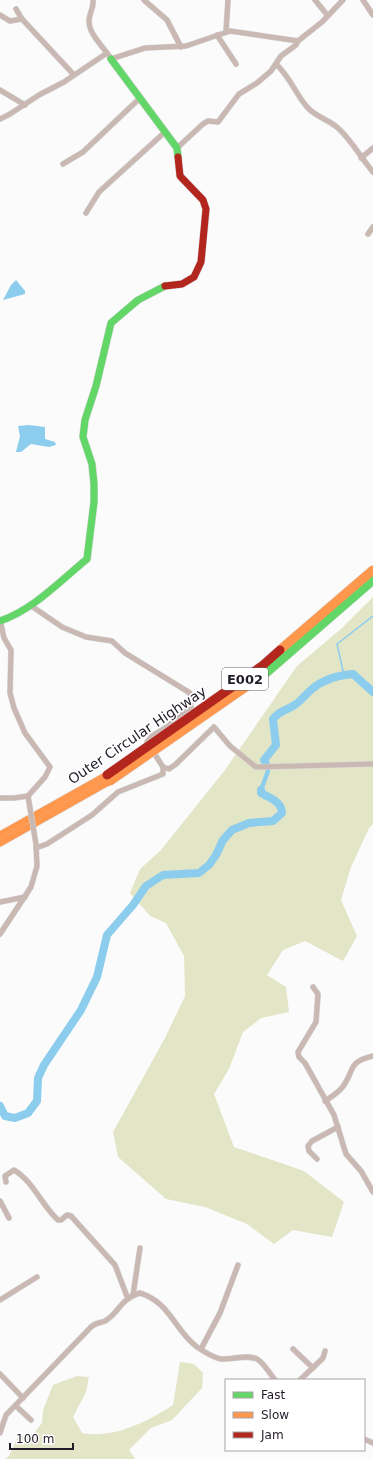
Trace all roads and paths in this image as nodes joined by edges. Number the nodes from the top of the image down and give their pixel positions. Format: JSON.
{"nodes":[{"id":1,"x":93,"y":0,"type":"edge"},
{"id":2,"x":144,"y":0,"type":"edge"},
{"id":3,"x":228,"y":0,"type":"edge"},
{"id":4,"x":315,"y":0,"type":"edge"},
{"id":5,"x":344,"y":0,"type":"edge"},
{"id":6,"x":363,"y":0,"type":"edge"},
{"id":7,"x":16,"y":9,"type":"dead end"},
{"id":8,"x":0,"y":15,"type":"edge"},
{"id":9,"x":373,"y":15,"type":"edge"},
{"id":10,"x":328,"y":16,"type":"junction"},
{"id":11,"x":22,"y":18,"type":"junction"},
{"id":12,"x":226,"y":32,"type":"junction"},
{"id":13,"x":217,"y":35,"type":"junction"},
{"id":14,"x":298,"y":40,"type":"junction"},
{"id":15,"x":181,"y":47,"type":"junction"},
{"id":16,"x":109,"y":56,"type":"junction"},
{"id":17,"x":236,"y":64,"type":"dead end"},
{"id":18,"x":276,"y":64,"type":"junction"},
{"id":19,"x":74,"y":75,"type":"junction"},
{"id":20,"x":0,"y":90,"type":"edge"},
{"id":21,"x":140,"y":98,"type":"junction"},
{"id":22,"x":25,"y":105,"type":"junction"},
{"id":23,"x":0,"y":118,"type":"edge"},
{"id":24,"x":165,"y":132,"type":"junction"},
{"id":25,"x":177,"y":148,"type":"junction"},
{"id":26,"x":373,"y":148,"type":"edge"},
{"id":27,"x":361,"y":158,"type":"junction"},
{"id":28,"x":63,"y":164,"type":"dead end"},
{"id":29,"x":373,"y":172,"type":"edge"},
{"id":30,"x":86,"y":213,"type":"dead end"},
{"id":31,"x":373,"y":228,"type":"edge"},
{"id":32,"x":368,"y":234,"type":"dead end"},
{"id":33,"x":373,"y":570,"type":"edge"},
{"id":34,"x":373,"y":580,"type":"edge"},
{"id":35,"x":30,"y":605,"type":"junction"},
{"id":36,"x":0,"y":621,"type":"edge"},
{"id":37,"x":373,"y":764,"type":"edge"},
{"id":38,"x":163,"y":767,"type":"junction"},
{"id":39,"x":109,"y":778,"type":"junction"},
{"id":40,"x":28,"y":796,"type":"junction"},
{"id":41,"x":0,"y":798,"type":"edge"},
{"id":42,"x":0,"y":835,"type":"edge"},
{"id":43,"x":0,"y":843,"type":"edge"},
{"id":44,"x":36,"y":846,"type":"junction"},
{"id":45,"x":25,"y":897,"type":"junction"},
{"id":46,"x":2,"y":902,"type":"edge"},
{"id":47,"x":0,"y":907,"type":"edge"},
{"id":48,"x":0,"y":934,"type":"edge"},
{"id":49,"x":313,"y":987,"type":"dead end"},
{"id":50,"x":373,"y":1056,"type":"edge"},
{"id":51,"x":325,"y":1101,"type":"junction"},
{"id":52,"x":338,"y":1127,"type":"junction"},
{"id":53,"x":317,"y":1159,"type":"dead end"},
{"id":54,"x":4,"y":1178,"type":"edge"},
{"id":55,"x":373,"y":1192,"type":"edge"},
{"id":56,"x":0,"y":1201,"type":"edge"},
{"id":57,"x":9,"y":1218,"type":"dead end"},
{"id":58,"x":140,"y":1248,"type":"dead end"},
{"id":59,"x":238,"y":1265,"type":"dead end"},
{"id":60,"x":36,"y":1277,"type":"dead end"},
{"id":61,"x":133,"y":1295,"type":"junction"},
{"id":62,"x":128,"y":1299,"type":"junction"},
{"id":63,"x":0,"y":1300,"type":"edge"},
{"id":64,"x":201,"y":1349,"type":"junction"},
{"id":65,"x":293,"y":1349,"type":"dead end"},
{"id":66,"x":325,"y":1351,"type":"dead end"},
{"id":67,"x":313,"y":1368,"type":"junction"},
{"id":68,"x":0,"y":1374,"type":"edge"},
{"id":69,"x":274,"y":1379,"type":"edge"},
{"id":70,"x":301,"y":1379,"type":"edge"},
{"id":71,"x":24,"y":1398,"type":"junction"},
{"id":72,"x":16,"y":1406,"type":"junction"},
{"id":73,"x":31,"y":1420,"type":"dead end"},
{"id":74,"x":0,"y":1433,"type":"edge"}],
"edges":[{"from":1,"to":16,"type":"street"},
{"from":2,"to":15,"type":"street"},
{"from":3,"to":12,"type":"street"},
{"from":4,"to":10,"type":"street"},
{"from":5,"to":10,"type":"street"},
{"from":6,"to":9,"type":"street"},
{"from":7,"to":11,"type":"street"},
{"from":8,"to":11,"type":"street"},
{"from":10,"to":14,"type":"street"},
{"from":11,"to":19,"type":"street"},
{"from":12,"to":13,"type":"street"},
{"from":12,"to":14,"type":"street"},
{"from":13,"to":15,"type":"street"},
{"from":13,"to":17,"type":"street"},
{"from":14,"to":18,"type":"street"},
{"from":15,"to":16,"type":"street"},
{"from":16,"to":19,"type":"street"},
{"from":16,"to":21,"type":"main road"},
{"from":18,"to":25,"type":"street"},
{"from":18,"to":27,"type":"street"},
{"from":19,"to":22,"type":"street"},
{"from":20,"to":22,"type":"street"},
{"from":21,"to":24,"type":"main road"},
{"from":21,"to":28,"type":"street"},
{"from":22,"to":23,"type":"street"},
{"from":24,"to":25,"type":"main road"},
{"from":24,"to":30,"type":"street"},
{"from":25,"to":35,"type":"main road"},
{"from":26,"to":27,"type":"street"},
{"from":27,"to":29,"type":"street"},
{"from":31,"to":32,"type":"street"},
{"from":33,"to":39,"type":"main road","name":"Outer Circular Highway","number":"E002","bridge":true},
{"from":34,"to":39,"type":"main road","name":"Outer Circular Highway","number":"E002","bridge":true},
{"from":35,"to":36,"type":"main road"},
{"from":35,"to":38,"type":"street"},
{"from":36,"to":40,"type":"street"},
{"from":37,"to":38,"type":"street"},
{"from":38,"to":44,"type":"street"},
{"from":39,"to":42,"type":"main road","name":"Outer Circular Highway","number":"E002"},
{"from":39,"to":43,"type":"main road","name":"Outer Circular Highway","number":"E002"},
{"from":40,"to":41,"type":"street"},
{"from":40,"to":44,"type":"street","bridge":true},
{"from":44,"to":45,"type":"street"},
{"from":45,"to":46,"type":"street"},
{"from":45,"to":48,"type":"street"},
{"from":46,"to":47,"type":"street"},
{"from":49,"to":51,"type":"street"},
{"from":50,"to":51,"type":"street"},
{"from":51,"to":52,"type":"street"},
{"from":52,"to":53,"type":"street"},
{"from":52,"to":55,"type":"street"},
{"from":54,"to":62,"type":"street"},
{"from":56,"to":57,"type":"street"},
{"from":58,"to":61,"type":"street"},
{"from":59,"to":64,"type":"street"},
{"from":60,"to":63,"type":"street"},
{"from":61,"to":62,"type":"street"},
{"from":61,"to":64,"type":"street"},
{"from":62,"to":71,"type":"street"},
{"from":64,"to":69,"type":"street"},
{"from":65,"to":67,"type":"street"},
{"from":66,"to":67,"type":"street"},
{"from":67,"to":70,"type":"street"},
{"from":68,"to":71,"type":"street"},
{"from":71,"to":72,"type":"street"},
{"from":72,"to":73,"type":"street"},
{"from":72,"to":74,"type":"street"}]}
